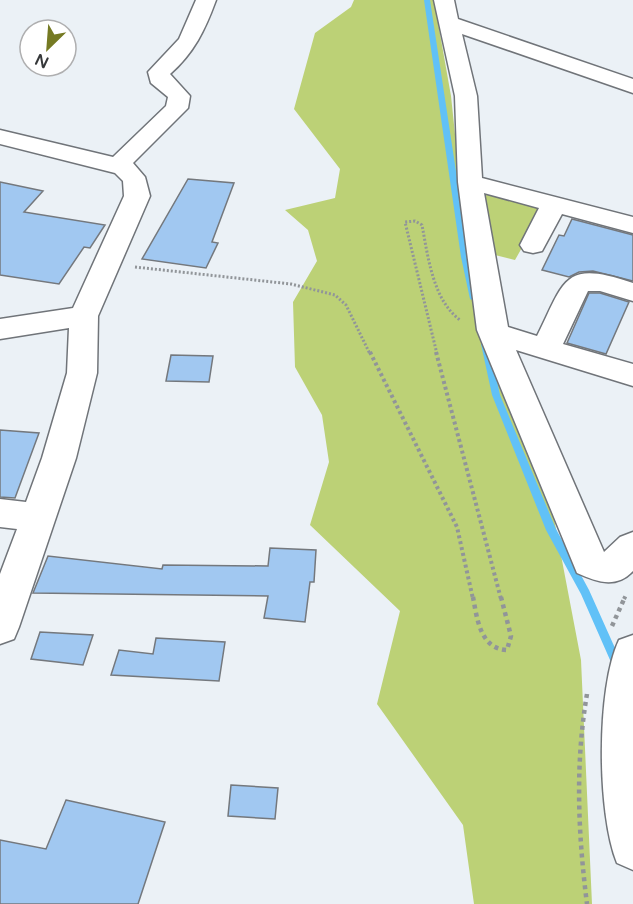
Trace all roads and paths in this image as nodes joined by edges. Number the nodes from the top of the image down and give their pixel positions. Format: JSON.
{"nodes":[{"id":1,"x":206,"y":0,"type":"edge"},
{"id":2,"x":444,"y":0,"type":"edge"},
{"id":3,"x":450,"y":23,"type":"junction"},
{"id":4,"x":633,"y":86,"type":"edge"},
{"id":5,"x":0,"y":137,"type":"edge"},
{"id":6,"x":118,"y":165,"type":"junction"},
{"id":7,"x":470,"y":182,"type":"junction"},
{"id":8,"x":554,"y":204,"type":"junction"},
{"id":9,"x":633,"y":225,"type":"edge"},
{"id":10,"x":532,"y":245,"type":"dead end"},
{"id":11,"x":106,"y":264,"type":"junction"},
{"id":12,"x":633,"y":292,"type":"edge"},
{"id":13,"x":84,"y":316,"type":"junction"},
{"id":14,"x":461,"y":320,"type":"dead end"},
{"id":15,"x":0,"y":329,"type":"edge"},
{"id":16,"x":493,"y":331,"type":"junction"},
{"id":17,"x":546,"y":348,"type":"junction"},
{"id":18,"x":633,"y":375,"type":"edge"},
{"id":19,"x":0,"y":513,"type":"edge"},
{"id":20,"x":37,"y":517,"type":"junction"},
{"id":21,"x":633,"y":546,"type":"edge"},
{"id":22,"x":629,"y":589,"type":"dead end"},
{"id":23,"x":0,"y":627,"type":"edge"},
{"id":24,"x":624,"y":649,"type":"edge"},
{"id":25,"x":586,"y":698,"type":"dead end"},
{"id":26,"x":633,"y":847,"type":"edge"},
{"id":27,"x":586,"y":904,"type":"edge"}],
"edges":[{"from":1,"to":6,"type":"street"},
{"from":2,"to":3,"type":"street"},
{"from":3,"to":4,"type":"street"},
{"from":3,"to":7,"type":"street"},
{"from":5,"to":6,"type":"street"},
{"from":6,"to":11,"type":"street"},
{"from":7,"to":8,"type":"street"},
{"from":7,"to":16,"type":"street"},
{"from":8,"to":9,"type":"street"},
{"from":8,"to":10,"type":"street"},
{"from":11,"to":13,"type":"street"},
{"from":11,"to":14,"type":"path"},
{"from":12,"to":17,"type":"street"},
{"from":13,"to":15,"type":"street"},
{"from":13,"to":20,"type":"street"},
{"from":16,"to":17,"type":"street"},
{"from":16,"to":21,"type":"street"},
{"from":17,"to":18,"type":"street"},
{"from":19,"to":20,"type":"street"},
{"from":20,"to":23,"type":"street"},
{"from":22,"to":24,"type":"path"},
{"from":24,"to":26,"type":"street"},
{"from":25,"to":27,"type":"path"}]}
